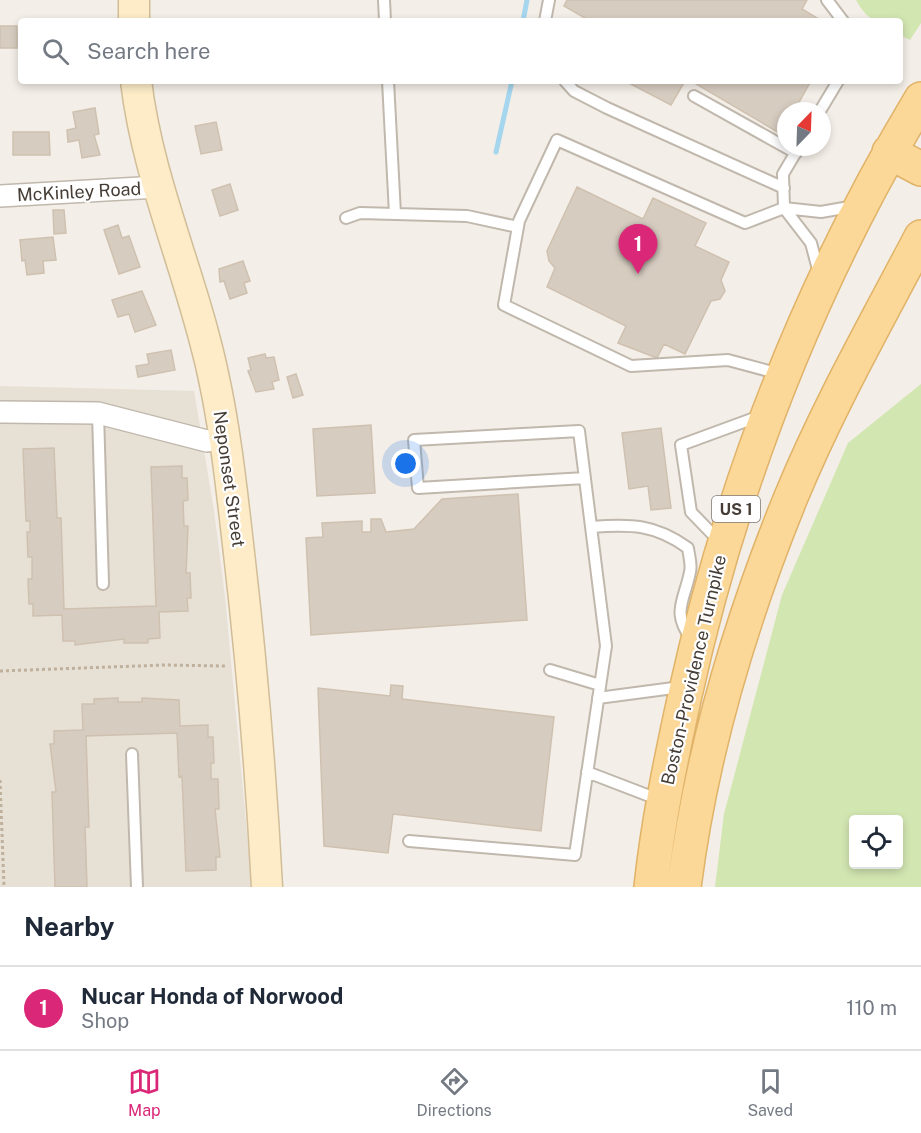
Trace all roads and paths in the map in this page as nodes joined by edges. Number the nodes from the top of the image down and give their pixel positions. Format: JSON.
{"nodes":[{"id":1,"x":134,"y":0,"type":"edge"},
{"id":2,"x":384,"y":0,"type":"edge"},
{"id":3,"x":549,"y":0,"type":"edge"},
{"id":4,"x":827,"y":0,"type":"edge"},
{"id":5,"x":134,"y":18,"type":"edge"},
{"id":6,"x":385,"y":18,"type":"edge"},
{"id":7,"x":546,"y":18,"type":"edge"},
{"id":8,"x":841,"y":18,"type":"edge"},
{"id":9,"x":136,"y":84,"type":"edge"},
{"id":10,"x":388,"y":84,"type":"edge"},
{"id":11,"x":568,"y":84,"type":"edge"},
{"id":12,"x":836,"y":84,"type":"edge"},
{"id":13,"x":694,"y":96,"type":"dead end"},
{"id":14,"x":921,"y":99,"type":"edge"},
{"id":15,"x":825,"y":102,"type":"edge"},
{"id":16,"x":777,"y":140,"type":"edge"},
{"id":17,"x":889,"y":152,"type":"junction"},
{"id":18,"x":794,"y":156,"type":"edge"},
{"id":19,"x":921,"y":168,"type":"edge"},
{"id":20,"x":158,"y":187,"type":"junction"},
{"id":21,"x":784,"y":188,"type":"junction"},
{"id":22,"x":0,"y":196,"type":"edge"},
{"id":23,"x":861,"y":205,"type":"junction"},
{"id":24,"x":784,"y":208,"type":"junction"},
{"id":25,"x":395,"y":214,"type":"junction"},
{"id":26,"x":346,"y":218,"type":"dead end"},
{"id":27,"x":518,"y":227,"type":"junction"},
{"id":28,"x":921,"y":237,"type":"edge"},
{"id":29,"x":822,"y":284,"type":"junction"},
{"id":30,"x":784,"y":375,"type":"junction"},
{"id":31,"x":0,"y":412,"type":"edge"},
{"id":32,"x":98,"y":413,"type":"junction"},
{"id":33,"x":769,"y":413,"type":"junction"},
{"id":34,"x":224,"y":438,"type":"junction"},
{"id":35,"x":585,"y":478,"type":"junction"},
{"id":36,"x":591,"y":527,"type":"junction"},
{"id":37,"x":723,"y":546,"type":"junction"},
{"id":38,"x":103,"y":584,"type":"dead end"},
{"id":39,"x":696,"y":645,"type":"junction"},
{"id":40,"x":252,"y":666,"type":"junction"},
{"id":41,"x":550,"y":670,"type":"dead end"},
{"id":42,"x":0,"y":671,"type":"edge"},
{"id":43,"x":600,"y":685,"type":"junction"},
{"id":44,"x":687,"y":686,"type":"junction"},
{"id":45,"x":598,"y":698,"type":"junction"},
{"id":46,"x":132,"y":754,"type":"dead end"},
{"id":47,"x":587,"y":772,"type":"junction"},
{"id":48,"x":0,"y":780,"type":"edge"},
{"id":49,"x":663,"y":802,"type":"junction"},
{"id":50,"x":409,"y":841,"type":"dead end"},
{"id":51,"x":4,"y":887,"type":"edge"},
{"id":52,"x":137,"y":887,"type":"edge"},
{"id":53,"x":267,"y":887,"type":"edge"},
{"id":54,"x":651,"y":887,"type":"edge"},
{"id":55,"x":684,"y":887,"type":"edge"}],
"edges":[{"from":1,"to":5,"type":"street"},
{"from":2,"to":6,"type":"lane"},
{"from":3,"to":7,"type":"lane"},
{"from":4,"to":8,"type":"lane"},
{"from":9,"to":20,"type":"street","name":"Neponset Street"},
{"from":10,"to":25,"type":"lane"},
{"from":11,"to":21,"type":"lane"},
{"from":12,"to":15,"type":"lane"},
{"from":13,"to":16,"type":"lane"},
{"from":14,"to":17,"type":"main road","name":"Boston-Providence Turnpike","number":"US 1"},
{"from":17,"to":19,"type":"main road"},
{"from":17,"to":23,"type":"main road","name":"Boston-Providence Turnpike","number":"US 1"},
{"from":18,"to":21,"type":"lane"},
{"from":20,"to":22,"type":"street","name":"McKinley Road"},
{"from":20,"to":34,"type":"street","name":"Neponset Street"},
{"from":21,"to":24,"type":"lane"},
{"from":23,"to":24,"type":"lane"},
{"from":23,"to":29,"type":"main road","name":"Boston-Providence Turnpike","number":"US 1"},
{"from":24,"to":27,"type":"lane"},
{"from":24,"to":29,"type":"lane"},
{"from":25,"to":26,"type":"lane"},
{"from":25,"to":27,"type":"lane"},
{"from":27,"to":30,"type":"lane"},
{"from":28,"to":55,"type":"main road","name":"Boston-Providence Turnpike","number":"US 1"},
{"from":29,"to":30,"type":"main road","name":"Boston-Providence Turnpike","number":"US 1"},
{"from":30,"to":33,"type":"main road","name":"Boston-Providence Turnpike","number":"US 1"},
{"from":31,"to":32,"type":"street"},
{"from":32,"to":34,"type":"street"},
{"from":32,"to":38,"type":"lane"},
{"from":33,"to":37,"type":"main road","name":"Boston-Providence Turnpike","number":"US 1"},
{"from":33,"to":37,"type":"lane"},
{"from":34,"to":40,"type":"street","name":"Neponset Street"},
{"from":35,"to":35,"type":"lane"},
{"from":35,"to":36,"type":"lane"},
{"from":36,"to":39,"type":"lane"},
{"from":36,"to":43,"type":"lane"},
{"from":37,"to":39,"type":"main road","name":"Boston-Providence Turnpike","number":"US 1"},
{"from":39,"to":44,"type":"main road","name":"Boston-Providence Turnpike","number":"US 1"},
{"from":40,"to":42,"type":"path"},
{"from":40,"to":53,"type":"street","name":"Neponset Street"},
{"from":41,"to":43,"type":"lane"},
{"from":43,"to":45,"type":"lane"},
{"from":44,"to":45,"type":"lane"},
{"from":44,"to":49,"type":"main road","name":"Boston-Providence Turnpike","number":"US 1"},
{"from":45,"to":47,"type":"lane"},
{"from":46,"to":52,"type":"lane"},
{"from":47,"to":49,"type":"lane"},
{"from":47,"to":50,"type":"lane"},
{"from":48,"to":51,"type":"path"},
{"from":49,"to":54,"type":"main road","name":"Boston-Providence Turnpike","number":"US 1"}]}
